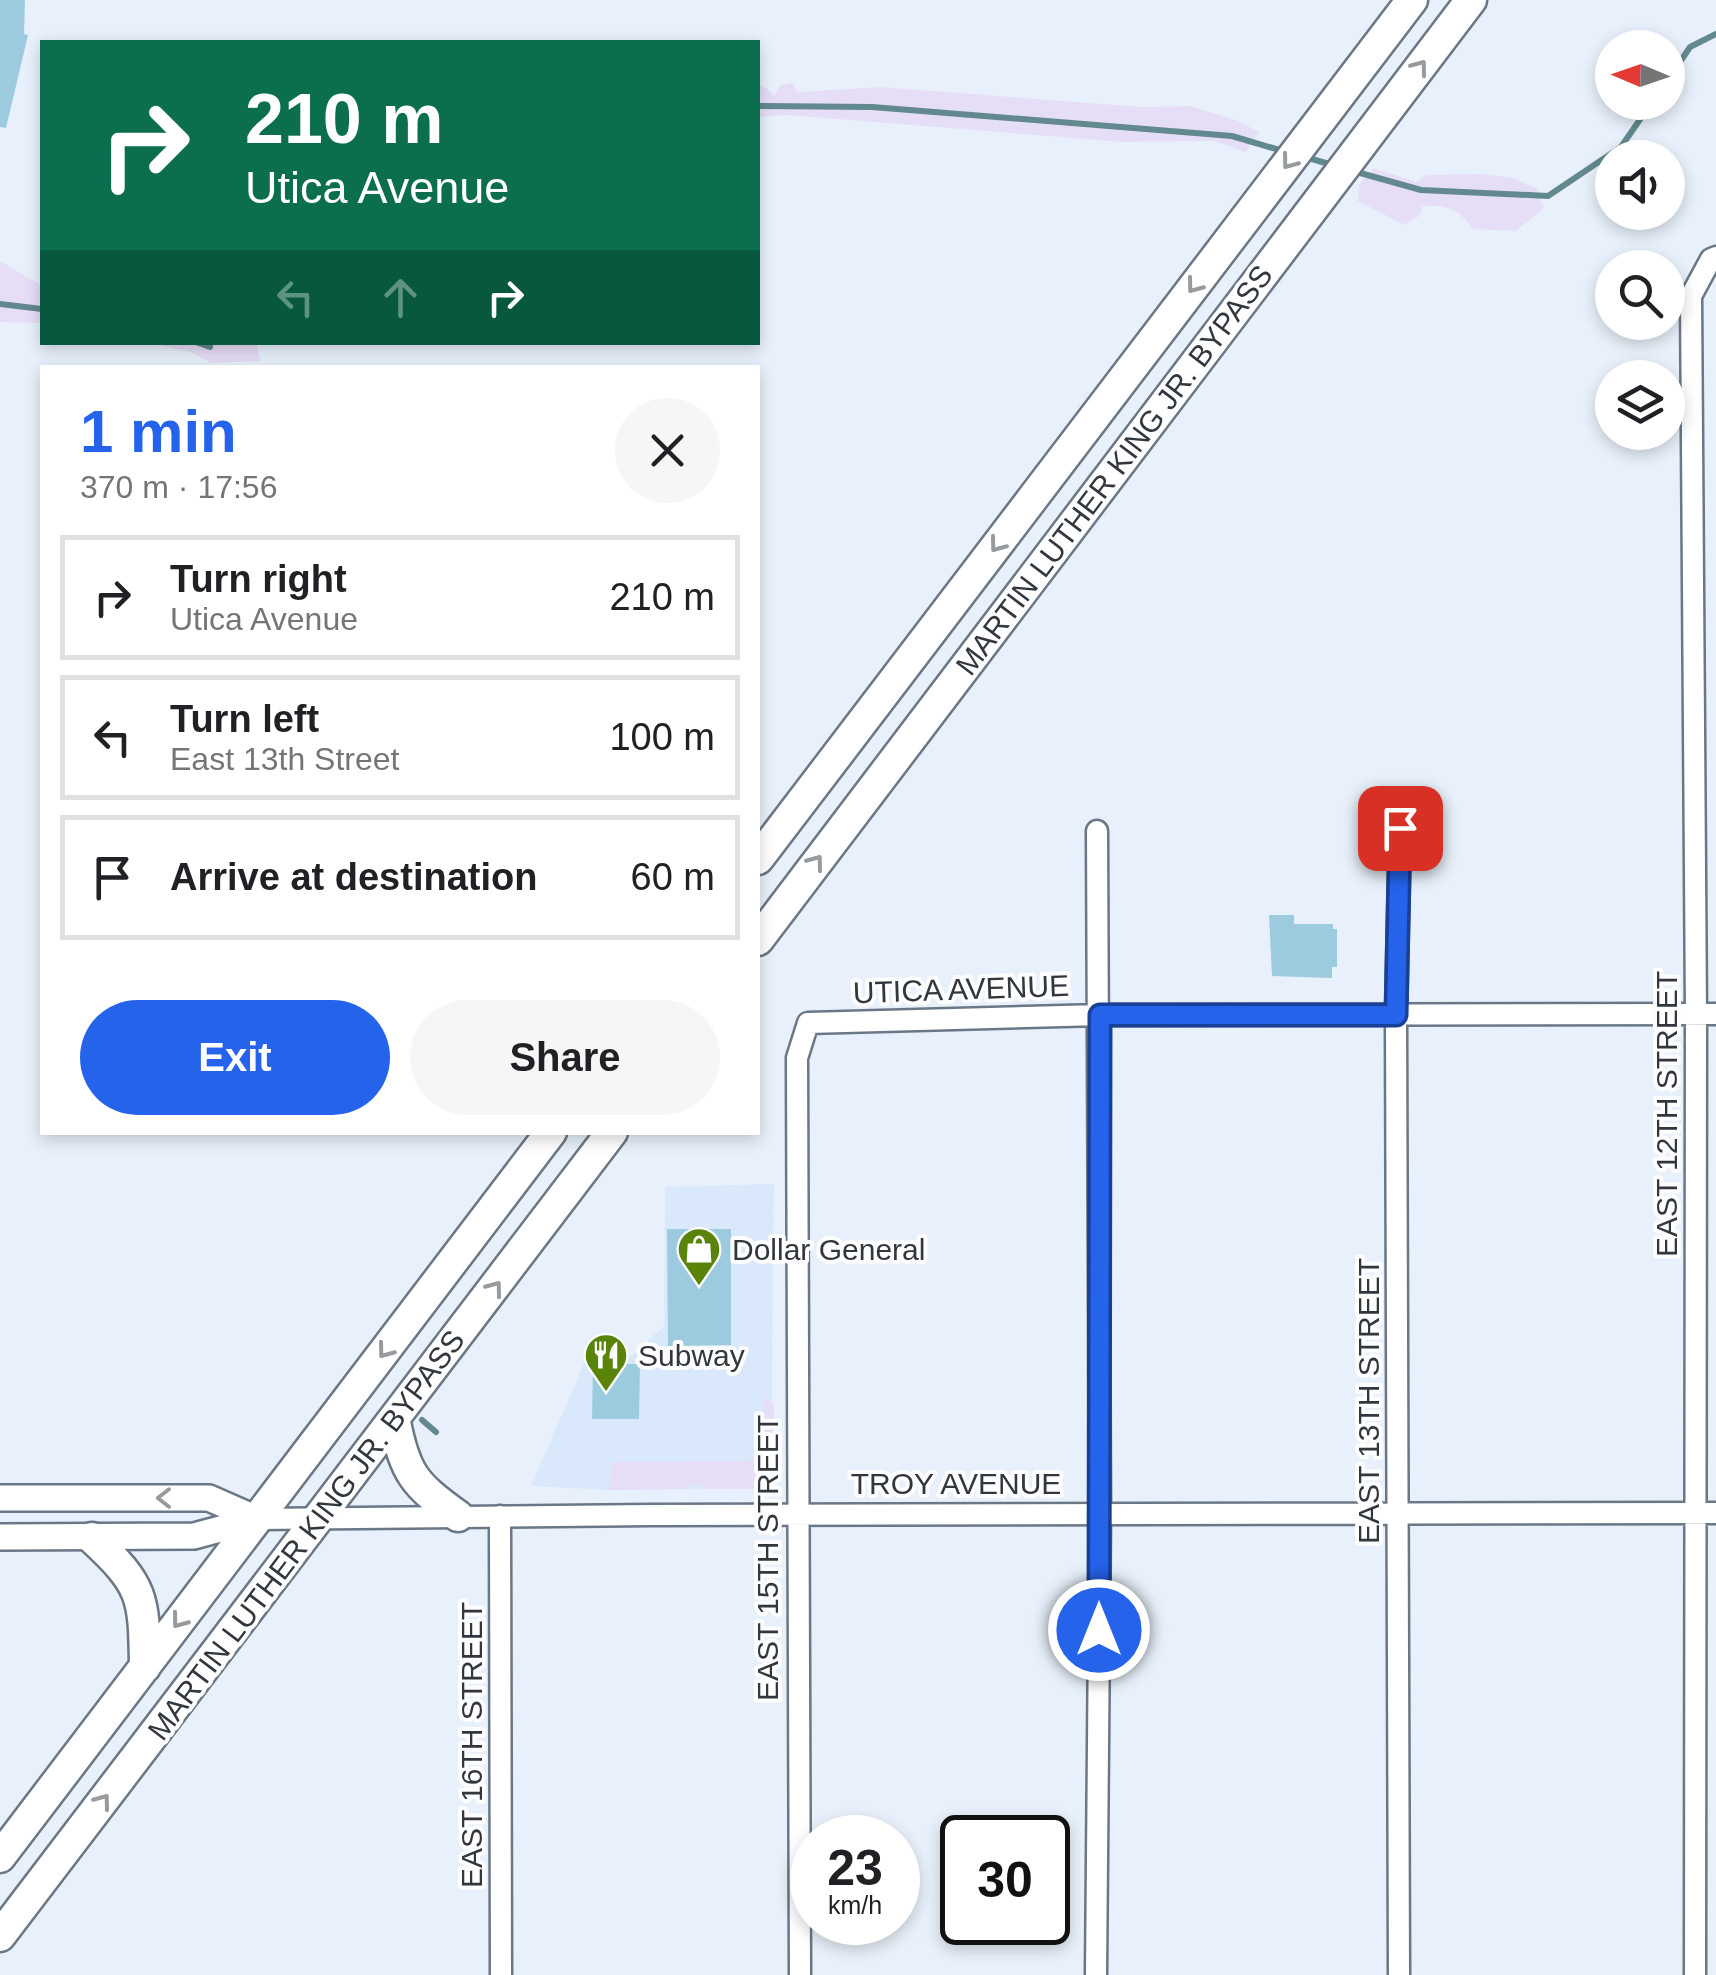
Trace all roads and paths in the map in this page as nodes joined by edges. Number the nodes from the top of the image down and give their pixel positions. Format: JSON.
{"nodes":[{"id":1,"x":1412,"y":0,"type":"edge"},
{"id":2,"x":1471,"y":0,"type":"edge"},
{"id":3,"x":1714,"y":258,"type":"edge"},
{"id":4,"x":1706,"y":706,"type":"edge"},
{"id":5,"x":1400,"y":828,"type":"dead end"},
{"id":6,"x":1096,"y":832,"type":"dead end"},
{"id":7,"x":760,"y":856,"type":"edge"},
{"id":8,"x":760,"y":937,"type":"edge"},
{"id":9,"x":1706,"y":1014,"type":"edge"},
{"id":10,"x":1100,"y":1015,"type":"junction"},
{"id":11,"x":1396,"y":1015,"type":"junction"},
{"id":12,"x":808,"y":1023,"type":"joint"},
{"id":13,"x":549,"y":1135,"type":"edge"},
{"id":14,"x":610,"y":1135,"type":"edge"},
{"id":15,"x":395,"y":1422,"type":"junction"},
{"id":16,"x":0,"y":1498,"type":"edge"},
{"id":17,"x":1399,"y":1512,"type":"junction"},
{"id":18,"x":1705,"y":1513,"type":"edge"},
{"id":19,"x":1100,"y":1514,"type":"junction"},
{"id":20,"x":458,"y":1516,"type":"junction"},
{"id":21,"x":500,"y":1516,"type":"junction"},
{"id":22,"x":796,"y":1517,"type":"junction"},
{"id":23,"x":319,"y":1518,"type":"junction"},
{"id":24,"x":257,"y":1520,"type":"junction"},
{"id":25,"x":0,"y":1537,"type":"edge"},
{"id":26,"x":92,"y":1538,"type":"junction"},
{"id":27,"x":145,"y":1667,"type":"junction"},
{"id":28,"x":0,"y":1856,"type":"edge"},
{"id":29,"x":0,"y":1936,"type":"edge"},
{"id":30,"x":501,"y":1975,"type":"edge"},
{"id":31,"x":800,"y":1975,"type":"edge"},
{"id":32,"x":1096,"y":1975,"type":"edge"},
{"id":33,"x":1400,"y":1975,"type":"edge"},
{"id":34,"x":1695,"y":1975,"type":"edge"}],
"edges":[{"from":1,"to":7,"type":"highway","name":"MARTIN LUTHER KING JR. BYPASS","one_way":true},
{"from":8,"to":2,"type":"highway","name":"MARTIN LUTHER KING JR. BYPASS","one_way":true},
{"from":3,"to":4,"type":"street","name":"EAST 12TH STREET"},
{"from":4,"to":9,"type":"street","name":"EAST 12TH STREET"},
{"from":5,"to":11,"type":"street","name":"EAST 13TH STREET"},
{"from":6,"to":10,"type":"street"},
{"from":9,"to":11,"type":"street","name":"UTICA AVENUE"},
{"from":9,"to":18,"type":"street","name":"EAST 12TH STREET"},
{"from":10,"to":11,"type":"street","name":"UTICA AVENUE"},
{"from":10,"to":12,"type":"street","name":"UTICA AVENUE"},
{"from":10,"to":19,"type":"street"},
{"from":11,"to":17,"type":"street","name":"EAST 13TH STREET"},
{"from":12,"to":22,"type":"street","name":"EAST 15TH STREET"},
{"from":13,"to":24,"type":"highway","name":"MARTIN LUTHER KING JR. BYPASS","one_way":true},
{"from":15,"to":14,"type":"highway","name":"MARTIN LUTHER KING JR. BYPASS","one_way":true},
{"from":15,"to":20,"type":"highway"},
{"from":15,"to":23,"type":"highway","name":"MARTIN LUTHER KING JR. BYPASS"},
{"from":24,"to":16,"type":"main road","name":"TROY AVENUE","one_way":true},
{"from":17,"to":18,"type":"street","name":"TROY AVENUE"},
{"from":17,"to":19,"type":"street","name":"TROY AVENUE"},
{"from":17,"to":33,"type":"street","name":"EAST 13TH STREET"},
{"from":18,"to":34,"type":"street","name":"EAST 12TH STREET"},
{"from":19,"to":22,"type":"street","name":"TROY AVENUE"},
{"from":19,"to":32,"type":"street"},
{"from":20,"to":21,"type":"street","name":"TROY AVENUE"},
{"from":20,"to":23,"type":"street","name":"TROY AVENUE"},
{"from":21,"to":22,"type":"street","name":"TROY AVENUE"},
{"from":21,"to":30,"type":"street","name":"EAST 16TH STREET"},
{"from":22,"to":31,"type":"street","name":"EAST 15TH STREET"},
{"from":23,"to":24,"type":"street","name":"TROY AVENUE"},
{"from":29,"to":23,"type":"highway","name":"MARTIN LUTHER KING JR. BYPASS","one_way":true},
{"from":24,"to":26,"type":"main road","name":"TROY AVENUE"},
{"from":24,"to":27,"type":"highway","name":"MARTIN LUTHER KING JR. BYPASS","one_way":true},
{"from":25,"to":26,"type":"main road","name":"TROY AVENUE"},
{"from":26,"to":27,"type":"highway"},
{"from":27,"to":28,"type":"highway","name":"MARTIN LUTHER KING JR. BYPASS"}]}
